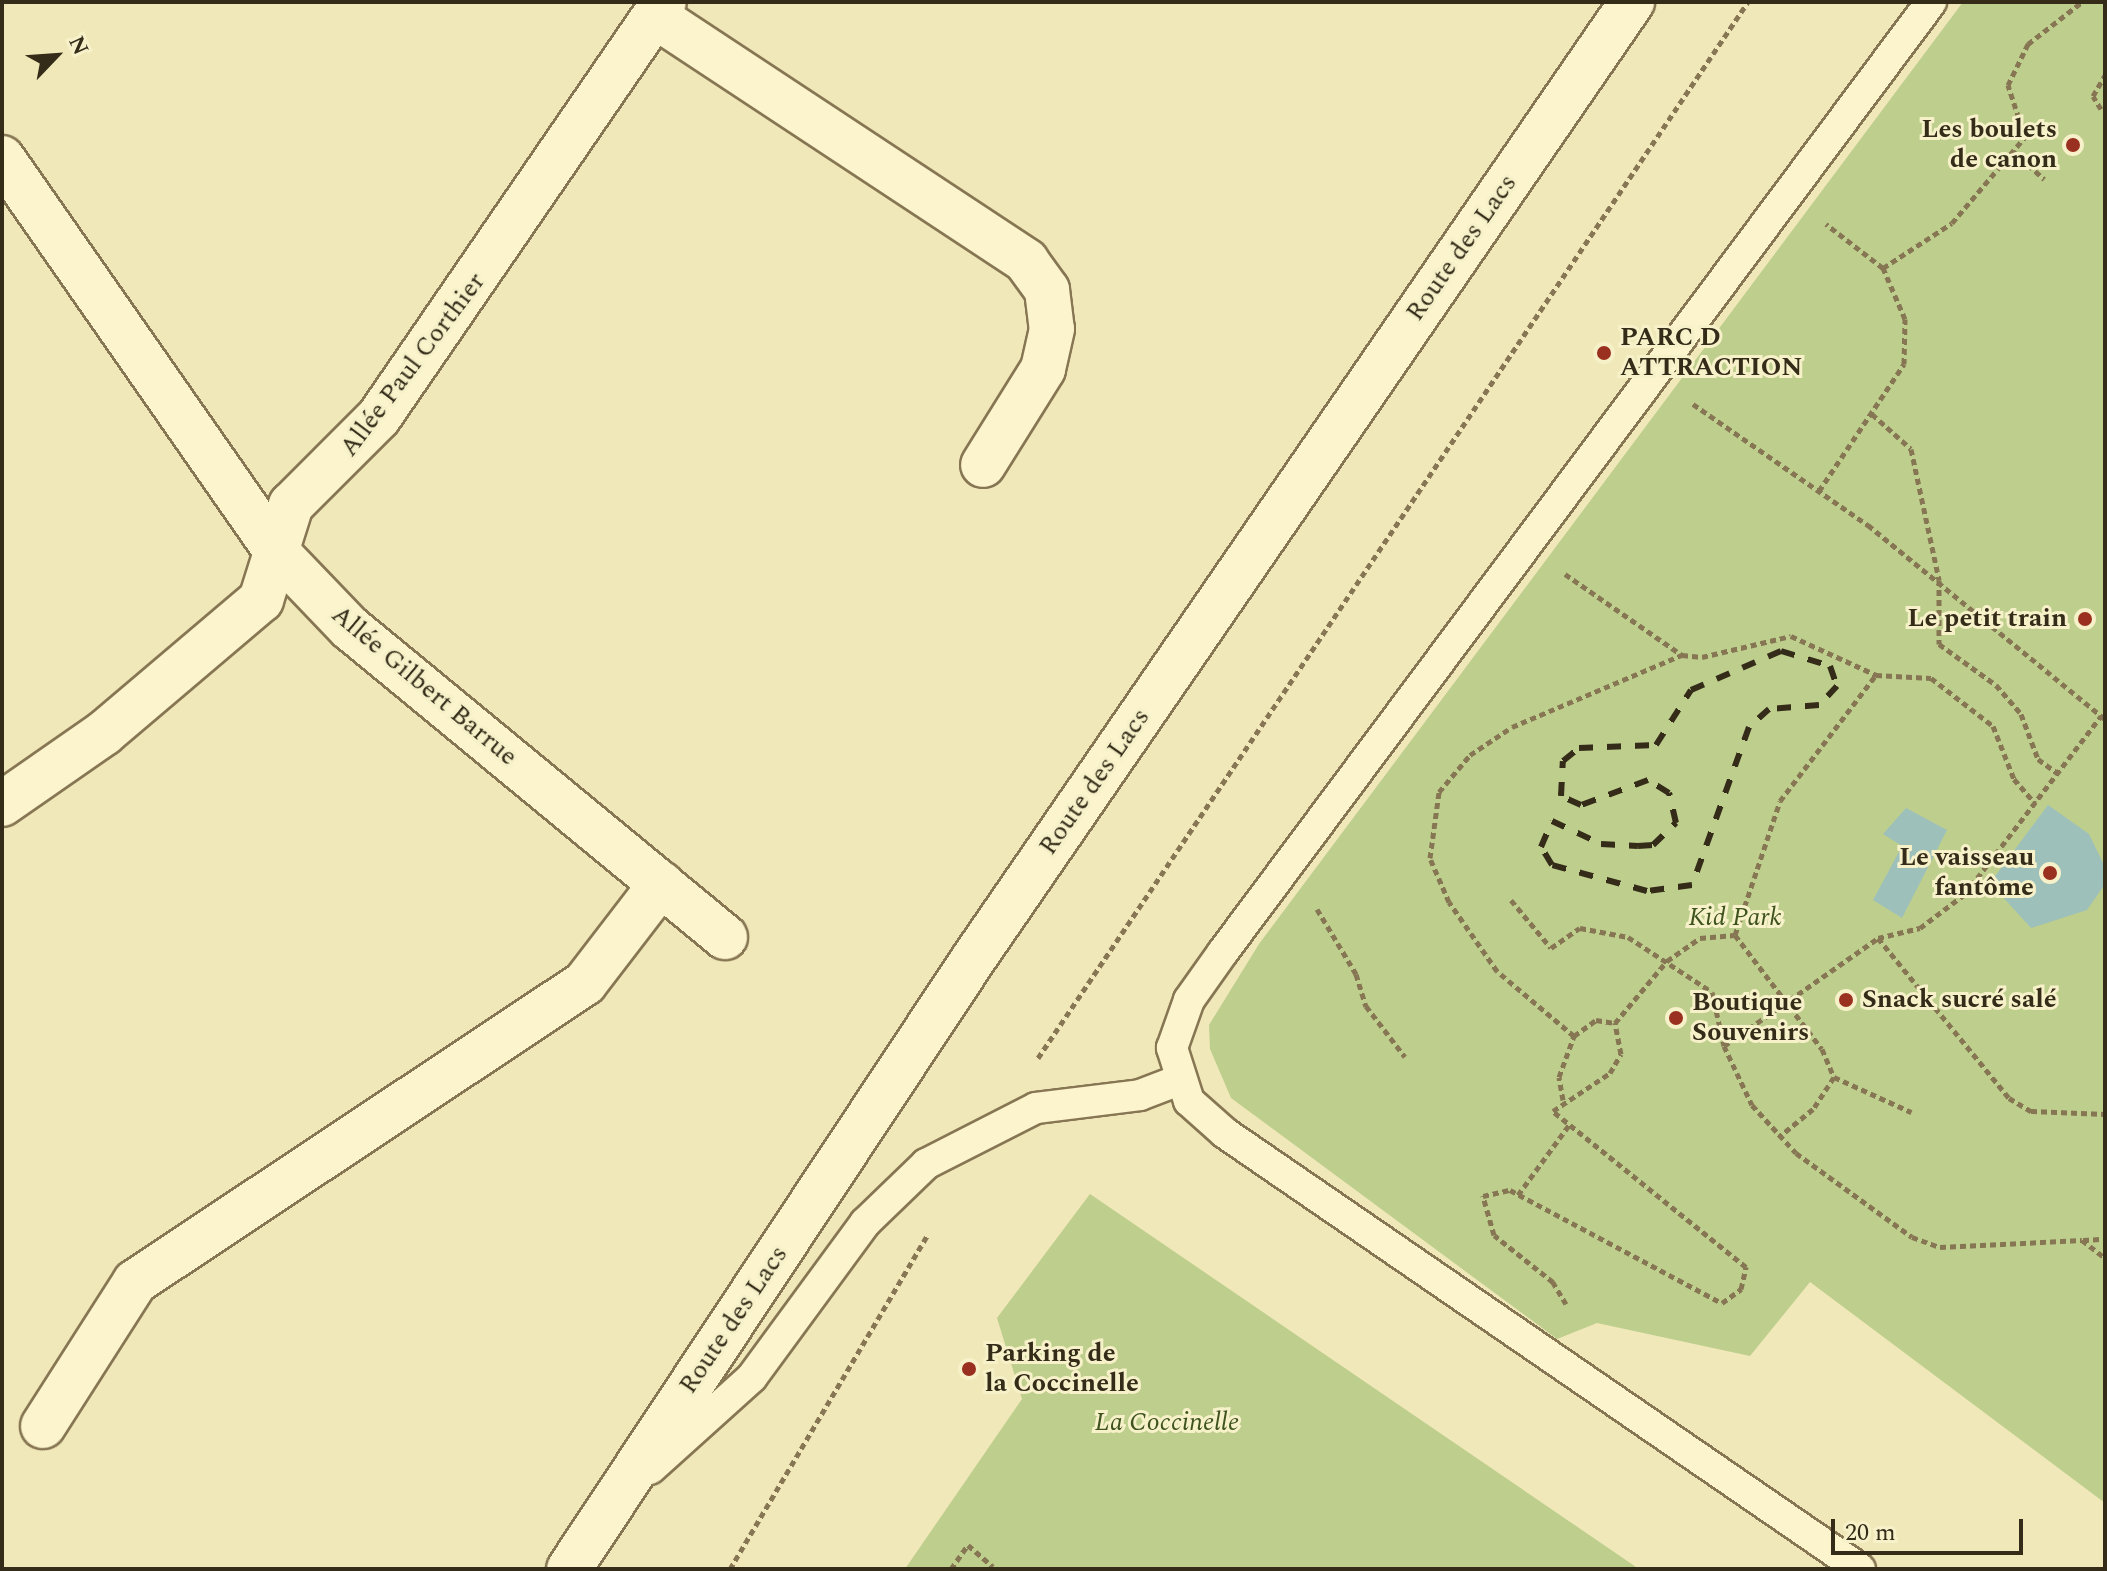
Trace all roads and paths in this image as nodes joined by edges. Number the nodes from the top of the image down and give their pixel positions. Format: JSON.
{"nodes":[{"id":1,"x":1632,"y":2,"type":"edge"},
{"id":2,"x":1748,"y":2,"type":"edge"},
{"id":3,"x":1931,"y":2,"type":"edge"},
{"id":4,"x":2082,"y":2,"type":"edge"},
{"id":5,"x":659,"y":9,"type":"edge"},
{"id":6,"x":2105,"y":75,"type":"edge"},
{"id":7,"x":2101,"y":109,"type":"dead end"},
{"id":8,"x":2013,"y":151,"type":"junction"},
{"id":9,"x":2,"y":158,"type":"edge"},
{"id":10,"x":2044,"y":179,"type":"dead end"},
{"id":11,"x":1814,"y":215,"type":"dead end"},
{"id":12,"x":1883,"y":268,"type":"junction"},
{"id":13,"x":1680,"y":395,"type":"dead end"},
{"id":14,"x":1872,"y":413,"type":"junction"},
{"id":15,"x":983,"y":465,"type":"dead end"},
{"id":16,"x":1819,"y":491,"type":"junction"},
{"id":17,"x":277,"y":552,"type":"junction"},
{"id":18,"x":1553,"y":567,"type":"dead end"},
{"id":19,"x":1939,"y":580,"type":"junction"},
{"id":20,"x":1682,"y":655,"type":"junction"},
{"id":21,"x":1876,"y":675,"type":"junction"},
{"id":22,"x":2103,"y":717,"type":"edge"},
{"id":23,"x":2057,"y":773,"type":"junction"},
{"id":24,"x":2035,"y":803,"type":"junction"},
{"id":25,"x":2,"y":804,"type":"edge"},
{"id":26,"x":661,"y":884,"type":"junction"},
{"id":27,"x":1320,"y":893,"type":"dead end"},
{"id":28,"x":1511,"y":900,"type":"dead end"},
{"id":29,"x":1735,"y":935,"type":"junction"},
{"id":30,"x":725,"y":937,"type":"dead end"},
{"id":31,"x":1878,"y":938,"type":"junction"},
{"id":32,"x":1667,"y":961,"type":"junction"},
{"id":33,"x":1784,"y":999,"type":"junction"},
{"id":34,"x":1615,"y":1023,"type":"junction"},
{"id":35,"x":1574,"y":1036,"type":"junction"},
{"id":36,"x":1724,"y":1046,"type":"junction"},
{"id":37,"x":1405,"y":1057,"type":"dead end"},
{"id":38,"x":1834,"y":1077,"type":"junction"},
{"id":39,"x":1179,"y":1080,"type":"junction"},
{"id":40,"x":1563,"y":1100,"type":"junction"},
{"id":41,"x":1911,"y":1112,"type":"dead end"},
{"id":42,"x":2105,"y":1114,"type":"edge"},
{"id":43,"x":1004,"y":1119,"type":"junction"},
{"id":44,"x":1569,"y":1125,"type":"junction"},
{"id":45,"x":1780,"y":1136,"type":"junction"},
{"id":46,"x":1518,"y":1195,"type":"junction"},
{"id":47,"x":936,"y":1222,"type":"dead end"},
{"id":48,"x":2105,"y":1239,"type":"edge"},
{"id":49,"x":2082,"y":1240,"type":"junction"},
{"id":50,"x":2105,"y":1258,"type":"edge"},
{"id":51,"x":1572,"y":1316,"type":"dead end"},
{"id":52,"x":43,"y":1426,"type":"dead end"},
{"id":53,"x":613,"y":1502,"type":"junction"},
{"id":54,"x":993,"y":1567,"type":"dead end"},
{"id":55,"x":569,"y":1569,"type":"edge"},
{"id":56,"x":730,"y":1569,"type":"edge"},
{"id":57,"x":951,"y":1569,"type":"edge"},
{"id":58,"x":1860,"y":1569,"type":"edge"}],
"edges":[{"from":1,"to":53,"type":"street","name":"Route des Lacs"},
{"from":2,"to":43,"type":"path"},
{"from":3,"to":39,"type":"lane"},
{"from":4,"to":8,"type":"path"},
{"from":5,"to":15,"type":"street","name":"Allée Paul Corthier"},
{"from":5,"to":17,"type":"street","name":"Allée Paul Corthier"},
{"from":6,"to":7,"type":"path"},
{"from":8,"to":10,"type":"path"},
{"from":8,"to":12,"type":"path"},
{"from":9,"to":17,"type":"street","name":"Allée Gilbert Barrue"},
{"from":11,"to":12,"type":"path"},
{"from":12,"to":14,"type":"path"},
{"from":13,"to":16,"type":"path"},
{"from":14,"to":16,"type":"path"},
{"from":14,"to":19,"type":"path"},
{"from":16,"to":19,"type":"path"},
{"from":17,"to":25,"type":"street","name":"Allée Paul Corthier"},
{"from":17,"to":26,"type":"street","name":"Allée Gilbert Barrue"},
{"from":18,"to":20,"type":"path"},
{"from":19,"to":22,"type":"path"},
{"from":19,"to":23,"type":"path"},
{"from":20,"to":21,"type":"path"},
{"from":20,"to":35,"type":"path"},
{"from":21,"to":24,"type":"path"},
{"from":21,"to":29,"type":"path"},
{"from":22,"to":23,"type":"path"},
{"from":23,"to":24,"type":"path"},
{"from":24,"to":31,"type":"path"},
{"from":26,"to":30,"type":"street","name":"Allée Gilbert Barrue"},
{"from":26,"to":52,"type":"street"},
{"from":27,"to":37,"type":"path"},
{"from":28,"to":32,"type":"path"},
{"from":29,"to":32,"type":"path"},
{"from":29,"to":33,"type":"path"},
{"from":31,"to":33,"type":"path"},
{"from":31,"to":42,"type":"path"},
{"from":32,"to":34,"type":"path"},
{"from":32,"to":36,"type":"path"},
{"from":33,"to":36,"type":"path"},
{"from":33,"to":38,"type":"path"},
{"from":34,"to":35,"type":"path"},
{"from":34,"to":40,"type":"path"},
{"from":35,"to":40,"type":"path"},
{"from":36,"to":45,"type":"path"},
{"from":38,"to":41,"type":"path"},
{"from":38,"to":45,"type":"path"},
{"from":39,"to":43,"type":"lane"},
{"from":39,"to":58,"type":"lane"},
{"from":40,"to":44,"type":"path"},
{"from":43,"to":53,"type":"lane"},
{"from":44,"to":46,"type":"path"},
{"from":44,"to":46,"type":"path"},
{"from":45,"to":49,"type":"path"},
{"from":46,"to":51,"type":"path"},
{"from":47,"to":56,"type":"path"},
{"from":48,"to":49,"type":"path"},
{"from":49,"to":50,"type":"path"},
{"from":53,"to":55,"type":"street","name":"Route des Lacs"},
{"from":54,"to":57,"type":"path"}]}
